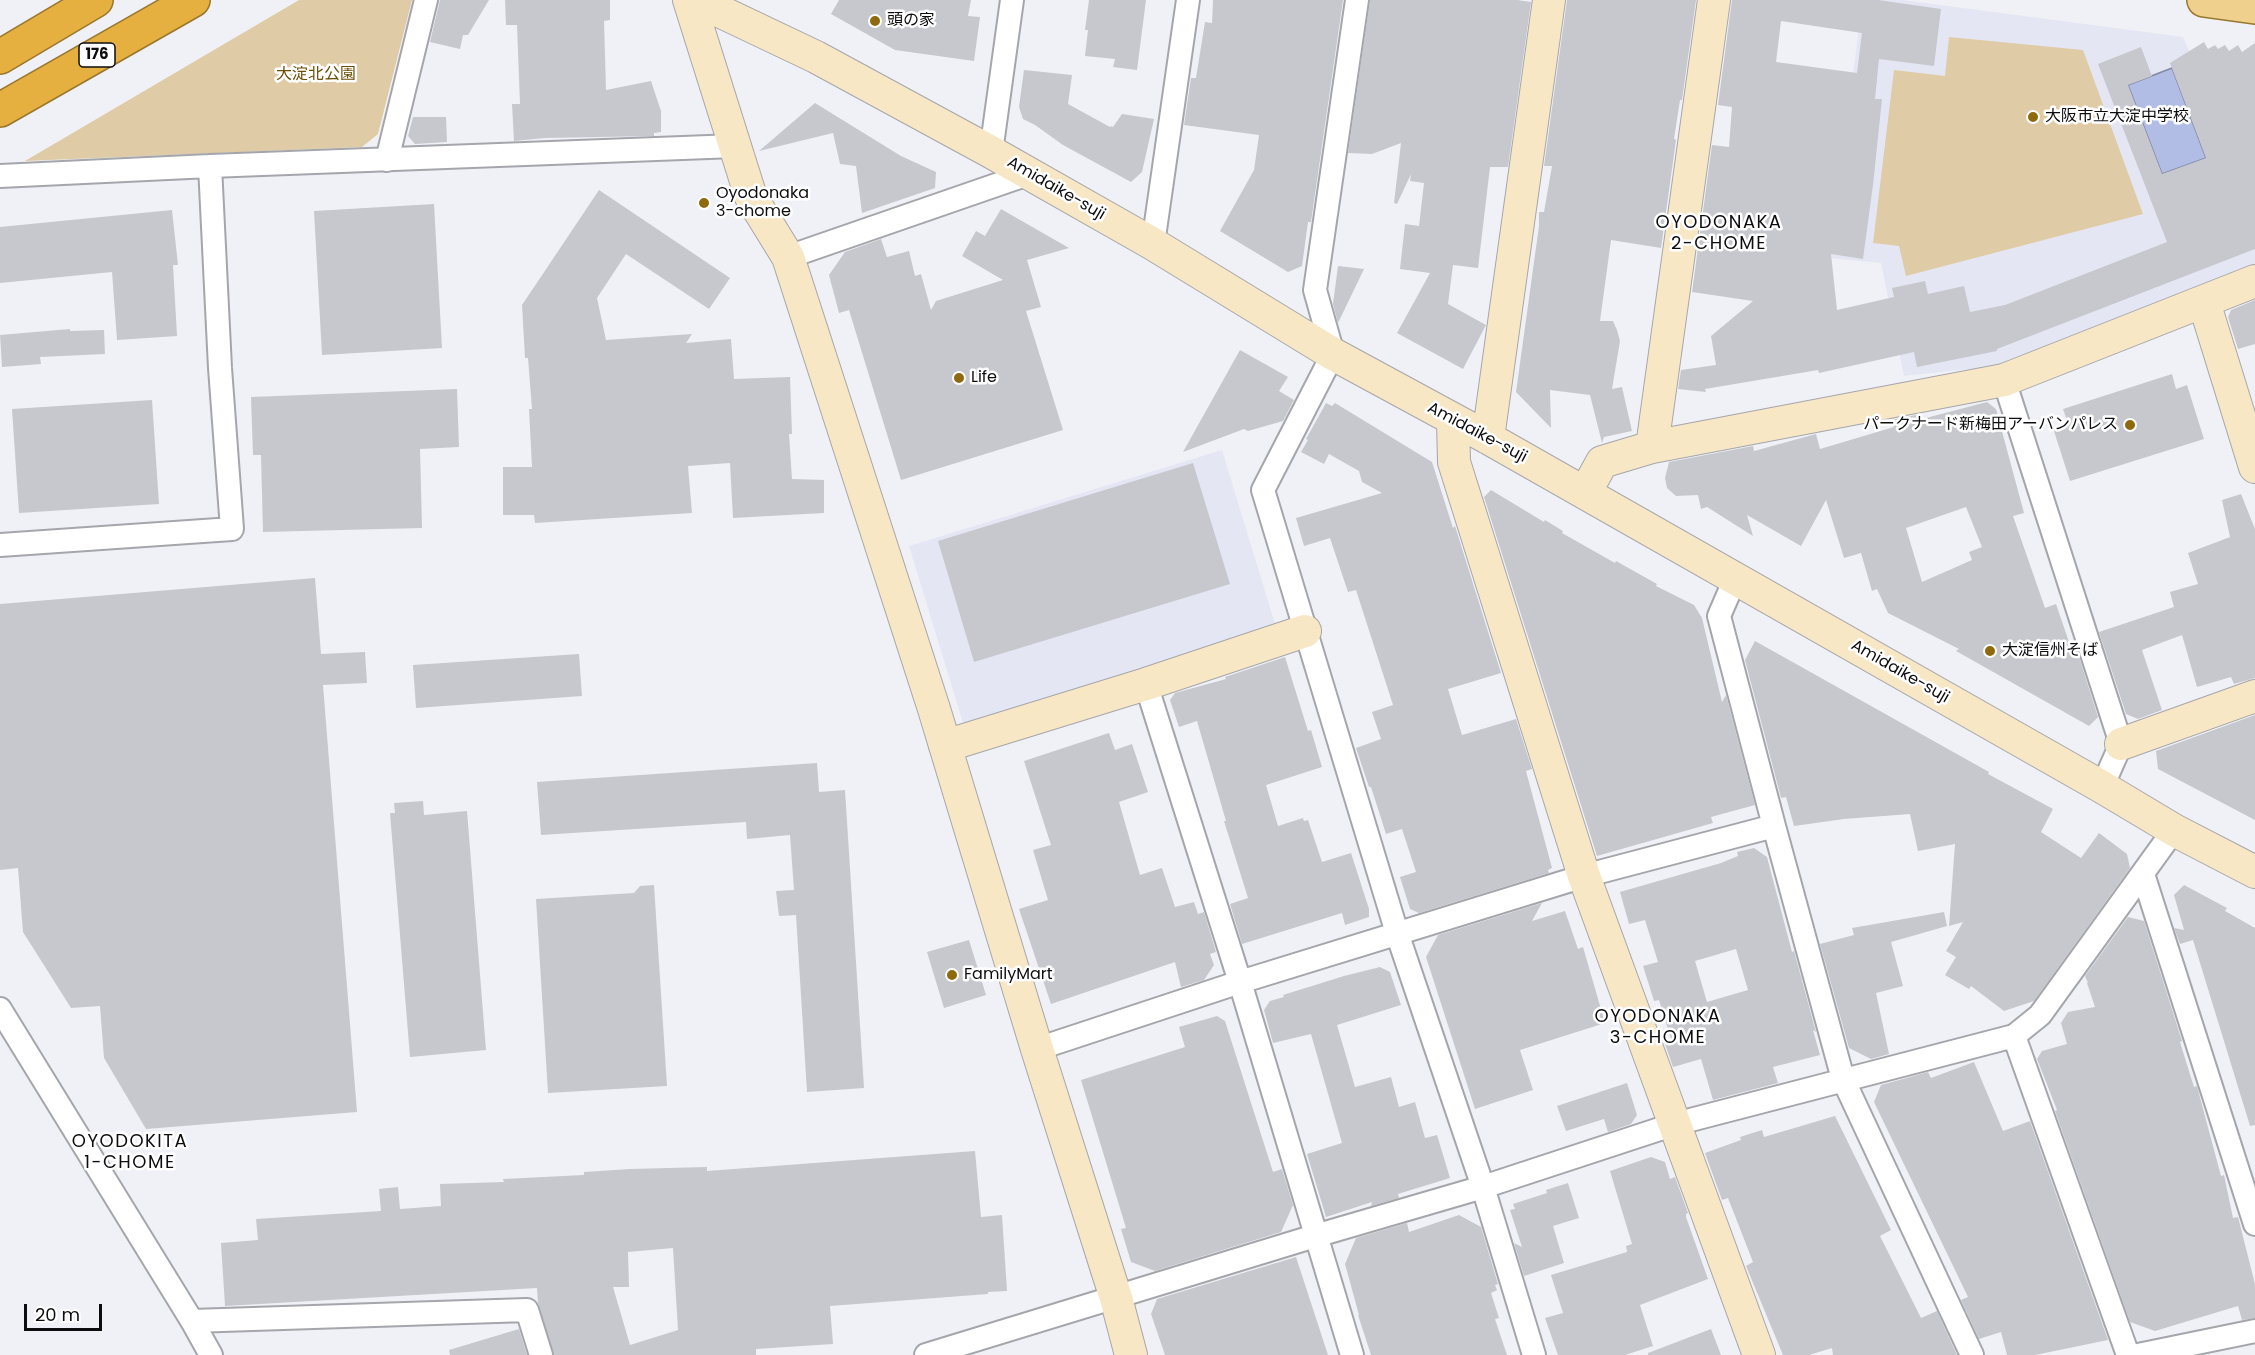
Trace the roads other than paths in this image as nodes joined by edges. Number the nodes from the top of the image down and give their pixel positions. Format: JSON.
{"nodes":[{"id":1,"x":96,"y":0,"type":"edge"},
{"id":2,"x":193,"y":0,"type":"edge"},
{"id":3,"x":426,"y":0,"type":"edge"},
{"id":4,"x":689,"y":0,"type":"edge"},
{"id":5,"x":696,"y":0,"type":"edge"},
{"id":6,"x":1012,"y":0,"type":"edge"},
{"id":7,"x":1188,"y":0,"type":"edge"},
{"id":8,"x":1357,"y":0,"type":"edge"},
{"id":9,"x":1549,"y":0,"type":"edge"},
{"id":10,"x":1714,"y":0,"type":"edge"},
{"id":11,"x":2204,"y":0,"type":"edge"},
{"id":12,"x":2255,"y":7,"type":"edge"},
{"id":13,"x":0,"y":57,"type":"edge"},
{"id":14,"x":0,"y":110,"type":"edge"},
{"id":15,"x":735,"y":146,"type":"junction"},
{"id":16,"x":991,"y":152,"type":"junction"},
{"id":17,"x":387,"y":160,"type":"junction"},
{"id":18,"x":210,"y":166,"type":"junction"},
{"id":19,"x":1028,"y":174,"type":"junction"},
{"id":20,"x":0,"y":176,"type":"edge"},
{"id":21,"x":1153,"y":244,"type":"junction"},
{"id":22,"x":788,"y":257,"type":"junction"},
{"id":23,"x":2255,"y":281,"type":"edge"},
{"id":24,"x":2204,"y":302,"type":"junction"},
{"id":25,"x":1333,"y":354,"type":"junction"},
{"id":26,"x":2004,"y":380,"type":"junction"},
{"id":27,"x":1454,"y":421,"type":"junction"},
{"id":28,"x":1488,"y":438,"type":"junction"},
{"id":29,"x":1653,"y":447,"type":"junction"},
{"id":30,"x":2255,"y":467,"type":"edge"},
{"id":31,"x":1585,"y":493,"type":"junction"},
{"id":32,"x":0,"y":545,"type":"edge"},
{"id":33,"x":1735,"y":579,"type":"junction"},
{"id":34,"x":1305,"y":631,"type":"junction"},
{"id":35,"x":1146,"y":684,"type":"junction"},
{"id":36,"x":2255,"y":696,"type":"edge"},
{"id":37,"x":2121,"y":744,"type":"junction"},
{"id":38,"x":945,"y":746,"type":"junction"},
{"id":39,"x":2102,"y":787,"type":"junction"},
{"id":40,"x":1774,"y":826,"type":"junction"},
{"id":41,"x":2174,"y":830,"type":"junction"},
{"id":42,"x":2255,"y":872,"type":"edge"},
{"id":43,"x":2143,"y":874,"type":"junction"},
{"id":44,"x":1584,"y":876,"type":"junction"},
{"id":45,"x":1397,"y":933,"type":"junction"},
{"id":46,"x":1240,"y":982,"type":"junction"},
{"id":47,"x":0,"y":1009,"type":"edge"},
{"id":48,"x":2014,"y":1036,"type":"junction"},
{"id":49,"x":1038,"y":1049,"type":"junction"},
{"id":50,"x":1843,"y":1079,"type":"junction"},
{"id":51,"x":1675,"y":1125,"type":"junction"},
{"id":52,"x":1483,"y":1187,"type":"junction"},
{"id":53,"x":2255,"y":1224,"type":"edge"},
{"id":54,"x":1315,"y":1236,"type":"junction"},
{"id":55,"x":1116,"y":1298,"type":"junction"},
{"id":56,"x":192,"y":1321,"type":"junction"},
{"id":57,"x":2255,"y":1331,"type":"edge"},
{"id":58,"x":211,"y":1355,"type":"edge"},
{"id":59,"x":541,"y":1355,"type":"edge"},
{"id":60,"x":926,"y":1355,"type":"edge"},
{"id":61,"x":1131,"y":1355,"type":"edge"},
{"id":62,"x":1353,"y":1355,"type":"edge"},
{"id":63,"x":1534,"y":1355,"type":"edge"},
{"id":64,"x":1759,"y":1355,"type":"edge"},
{"id":65,"x":1972,"y":1355,"type":"edge"},
{"id":66,"x":2128,"y":1355,"type":"edge"},
{"id":67,"x":2138,"y":1355,"type":"edge"}],
"edges":[{"from":1,"to":13,"type":"highway"},
{"from":2,"to":14,"type":"highway","number":"176"},
{"from":3,"to":17,"type":"street"},
{"from":4,"to":15,"type":"street"},
{"from":5,"to":16,"type":"street","name":"Amidaike-suji"},
{"from":6,"to":16,"type":"street"},
{"from":7,"to":21,"type":"street"},
{"from":8,"to":25,"type":"street"},
{"from":9,"to":28,"type":"street"},
{"from":10,"to":29,"type":"street"},
{"from":11,"to":12,"type":"main road"},
{"from":15,"to":17,"type":"street"},
{"from":15,"to":22,"type":"street"},
{"from":16,"to":19,"type":"street","name":"Amidaike-suji"},
{"from":17,"to":18,"type":"street"},
{"from":18,"to":20,"type":"street"},
{"from":18,"to":32,"type":"street"},
{"from":19,"to":21,"type":"street","name":"Amidaike-suji"},
{"from":19,"to":22,"type":"street"},
{"from":21,"to":25,"type":"street","name":"Amidaike-suji"},
{"from":22,"to":38,"type":"street"},
{"from":23,"to":24,"type":"street"},
{"from":24,"to":26,"type":"street"},
{"from":24,"to":30,"type":"street"},
{"from":25,"to":27,"type":"street","name":"Amidaike-suji"},
{"from":25,"to":34,"type":"street"},
{"from":26,"to":29,"type":"street"},
{"from":26,"to":37,"type":"street"},
{"from":27,"to":28,"type":"street","name":"Amidaike-suji"},
{"from":27,"to":44,"type":"street"},
{"from":28,"to":31,"type":"street","name":"Amidaike-suji"},
{"from":29,"to":31,"type":"street"},
{"from":31,"to":33,"type":"street","name":"Amidaike-suji"},
{"from":33,"to":39,"type":"street","name":"Amidaike-suji"},
{"from":33,"to":40,"type":"street"},
{"from":34,"to":35,"type":"street"},
{"from":34,"to":45,"type":"street"},
{"from":35,"to":38,"type":"street"},
{"from":35,"to":46,"type":"street"},
{"from":36,"to":37,"type":"street"},
{"from":37,"to":39,"type":"street"},
{"from":38,"to":49,"type":"street"},
{"from":39,"to":41,"type":"street","name":"Amidaike-suji"},
{"from":40,"to":44,"type":"street"},
{"from":40,"to":50,"type":"street"},
{"from":41,"to":42,"type":"street","name":"Amidaike-suji"},
{"from":41,"to":43,"type":"street"},
{"from":43,"to":48,"type":"street"},
{"from":43,"to":53,"type":"street"},
{"from":44,"to":45,"type":"street"},
{"from":44,"to":51,"type":"street"},
{"from":45,"to":46,"type":"street"},
{"from":45,"to":52,"type":"street"},
{"from":46,"to":49,"type":"street"},
{"from":46,"to":54,"type":"street"},
{"from":47,"to":56,"type":"street"},
{"from":48,"to":50,"type":"street"},
{"from":48,"to":66,"type":"street"},
{"from":49,"to":55,"type":"street"},
{"from":50,"to":51,"type":"street"},
{"from":50,"to":65,"type":"street"},
{"from":51,"to":52,"type":"street"},
{"from":51,"to":64,"type":"street"},
{"from":52,"to":54,"type":"street"},
{"from":52,"to":63,"type":"street"},
{"from":54,"to":55,"type":"street"},
{"from":54,"to":62,"type":"street"},
{"from":55,"to":60,"type":"street"},
{"from":55,"to":61,"type":"street"},
{"from":56,"to":58,"type":"street"},
{"from":56,"to":59,"type":"street"},
{"from":57,"to":67,"type":"street"}]}
